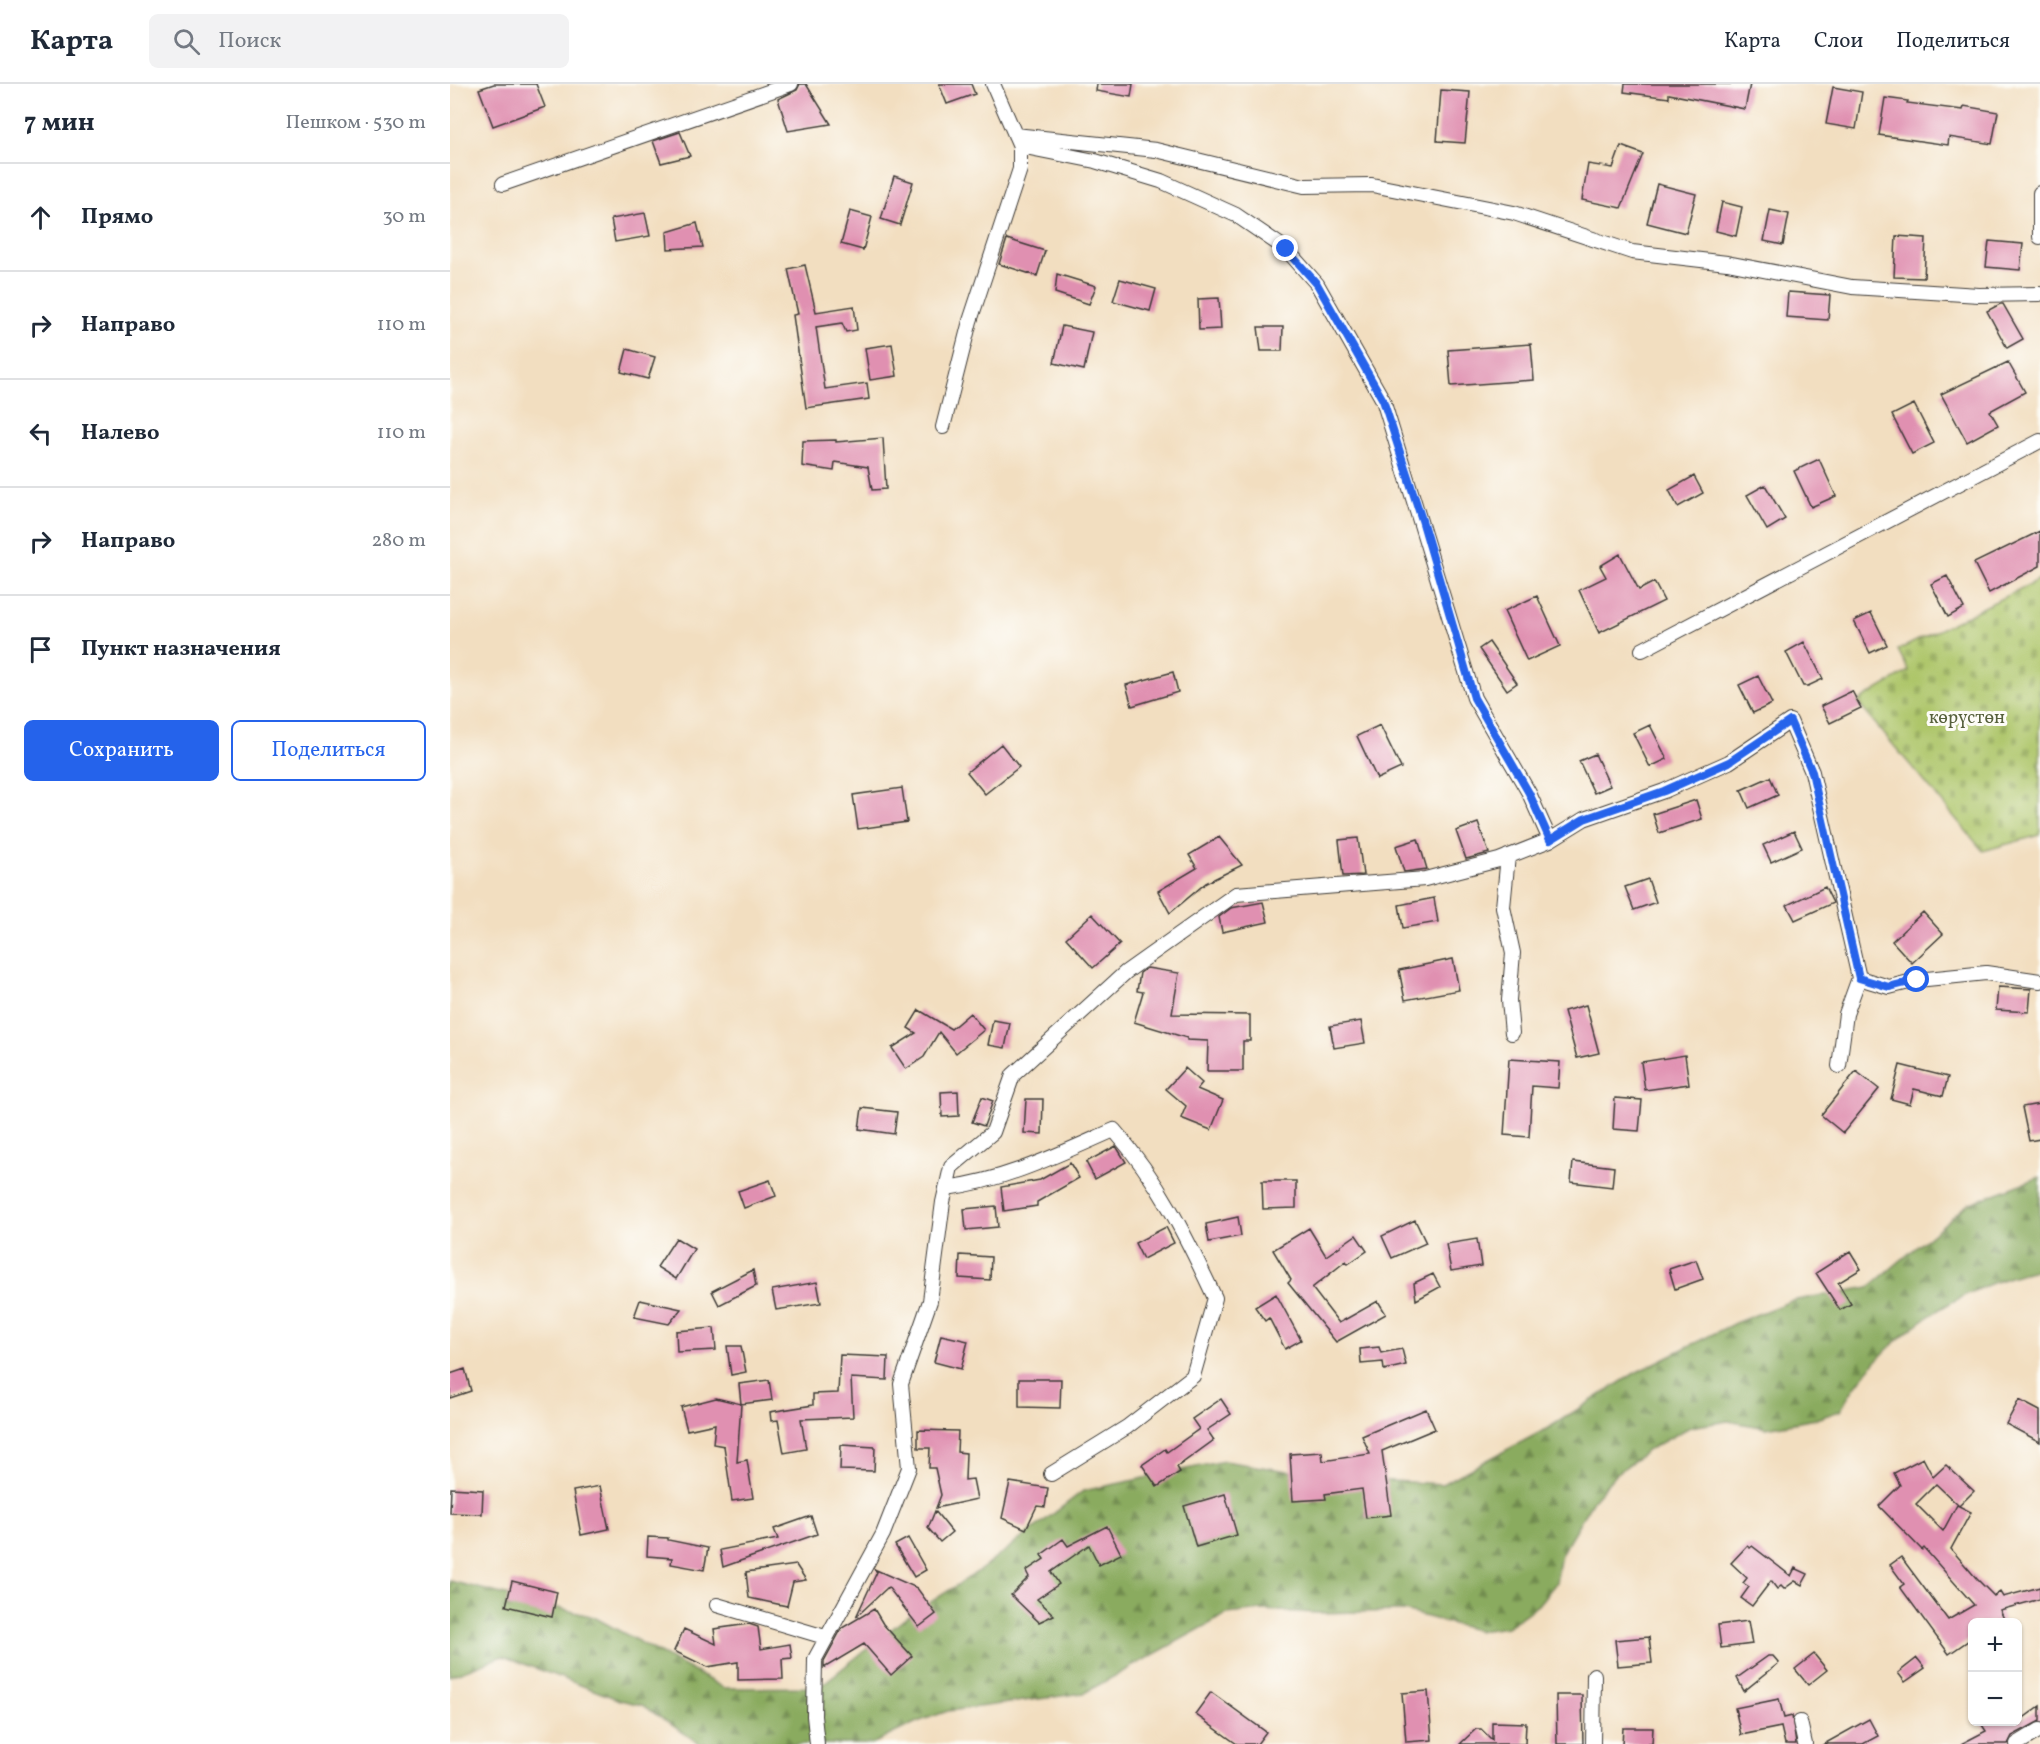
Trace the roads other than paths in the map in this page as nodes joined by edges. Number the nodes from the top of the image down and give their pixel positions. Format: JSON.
{"nodes":[{"id":1,"x":791,"y":84,"type":"edge"},
{"id":2,"x":993,"y":84,"type":"edge"},
{"id":3,"x":1017,"y":141,"type":"junction"},
{"id":4,"x":503,"y":184,"type":"dead end"},
{"id":5,"x":2040,"y":193,"type":"edge"},
{"id":6,"x":2040,"y":237,"type":"edge"},
{"id":7,"x":2040,"y":294,"type":"edge"},
{"id":8,"x":943,"y":427,"type":"dead end"},
{"id":9,"x":2040,"y":441,"type":"edge"},
{"id":10,"x":1642,"y":650,"type":"dead end"},
{"id":11,"x":1550,"y":840,"type":"junction"},
{"id":12,"x":1508,"y":856,"type":"junction"},
{"id":13,"x":1859,"y":978,"type":"junction"},
{"id":14,"x":2040,"y":981,"type":"edge"},
{"id":15,"x":1512,"y":1033,"type":"dead end"},
{"id":16,"x":1839,"y":1066,"type":"dead end"},
{"id":17,"x":946,"y":1188,"type":"junction"},
{"id":18,"x":1051,"y":1474,"type":"dead end"},
{"id":19,"x":717,"y":1605,"type":"dead end"},
{"id":20,"x":825,"y":1637,"type":"junction"},
{"id":21,"x":1594,"y":1675,"type":"dead end"},
{"id":22,"x":1800,"y":1722,"type":"dead end"},
{"id":23,"x":2040,"y":1730,"type":"edge"},
{"id":24,"x":817,"y":1744,"type":"edge"},
{"id":25,"x":1593,"y":1744,"type":"edge"},
{"id":26,"x":1805,"y":1744,"type":"edge"},
{"id":27,"x":2017,"y":1744,"type":"edge"}],
"edges":[{"from":1,"to":4,"type":"street"},
{"from":2,"to":3,"type":"street"},
{"from":3,"to":7,"type":"street"},
{"from":3,"to":8,"type":"street"},
{"from":3,"to":11,"type":"street"},
{"from":5,"to":6,"type":"street"},
{"from":9,"to":10,"type":"street"},
{"from":11,"to":12,"type":"street"},
{"from":11,"to":13,"type":"street"},
{"from":12,"to":15,"type":"street"},
{"from":12,"to":17,"type":"street"},
{"from":13,"to":14,"type":"street"},
{"from":13,"to":16,"type":"street"},
{"from":17,"to":18,"type":"street"},
{"from":17,"to":20,"type":"street"},
{"from":19,"to":20,"type":"street"},
{"from":20,"to":24,"type":"street"},
{"from":21,"to":25,"type":"street"},
{"from":22,"to":26,"type":"street"},
{"from":23,"to":27,"type":"street"}]}
